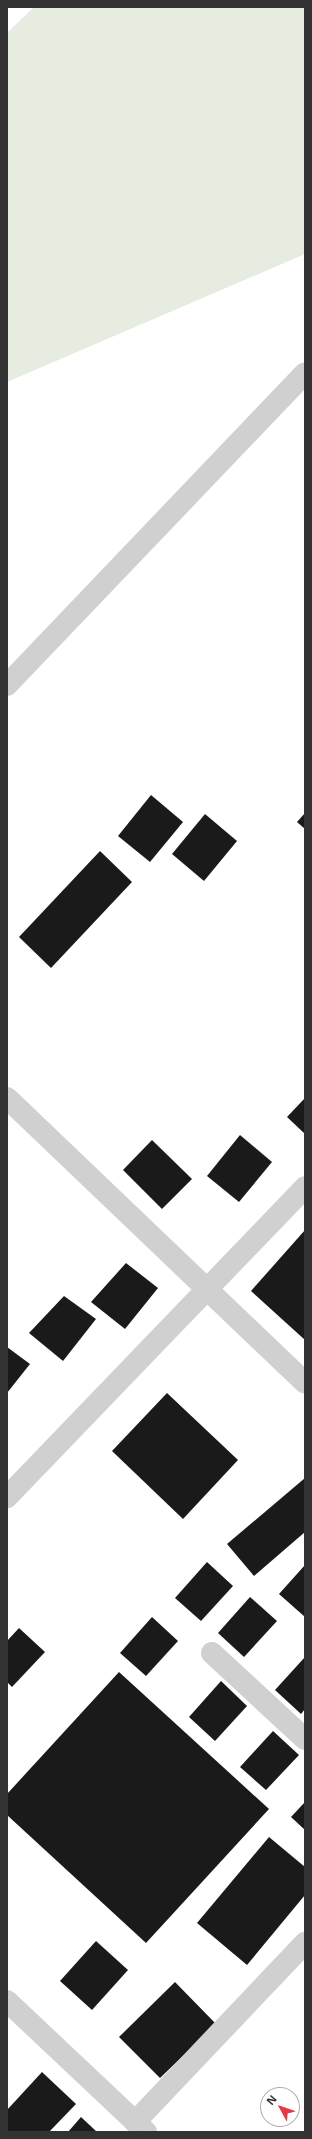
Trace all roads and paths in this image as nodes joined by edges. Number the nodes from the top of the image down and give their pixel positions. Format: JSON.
{"nodes":[{"id":1,"x":305,"y":374,"type":"edge"},
{"id":2,"x":7,"y":685,"type":"edge"},
{"id":3,"x":7,"y":1098,"type":"edge"},
{"id":4,"x":305,"y":1187,"type":"edge"},
{"id":5,"x":207,"y":1290,"type":"junction"},
{"id":6,"x":305,"y":1383,"type":"edge"},
{"id":7,"x":7,"y":1498,"type":"edge"},
{"id":8,"x":212,"y":1653,"type":"dead end"},
{"id":9,"x":305,"y":1739,"type":"edge"},
{"id":10,"x":305,"y":1944,"type":"edge"},
{"id":11,"x":7,"y":2001,"type":"edge"},
{"id":12,"x":141,"y":2127,"type":"edge"}],
"edges":[{"from":1,"to":2,"type":"street"},
{"from":3,"to":5,"type":"street"},
{"from":4,"to":5,"type":"street"},
{"from":5,"to":6,"type":"street"},
{"from":5,"to":7,"type":"street"},
{"from":8,"to":9,"type":"street"},
{"from":10,"to":12,"type":"street"},
{"from":11,"to":12,"type":"street"}]}
